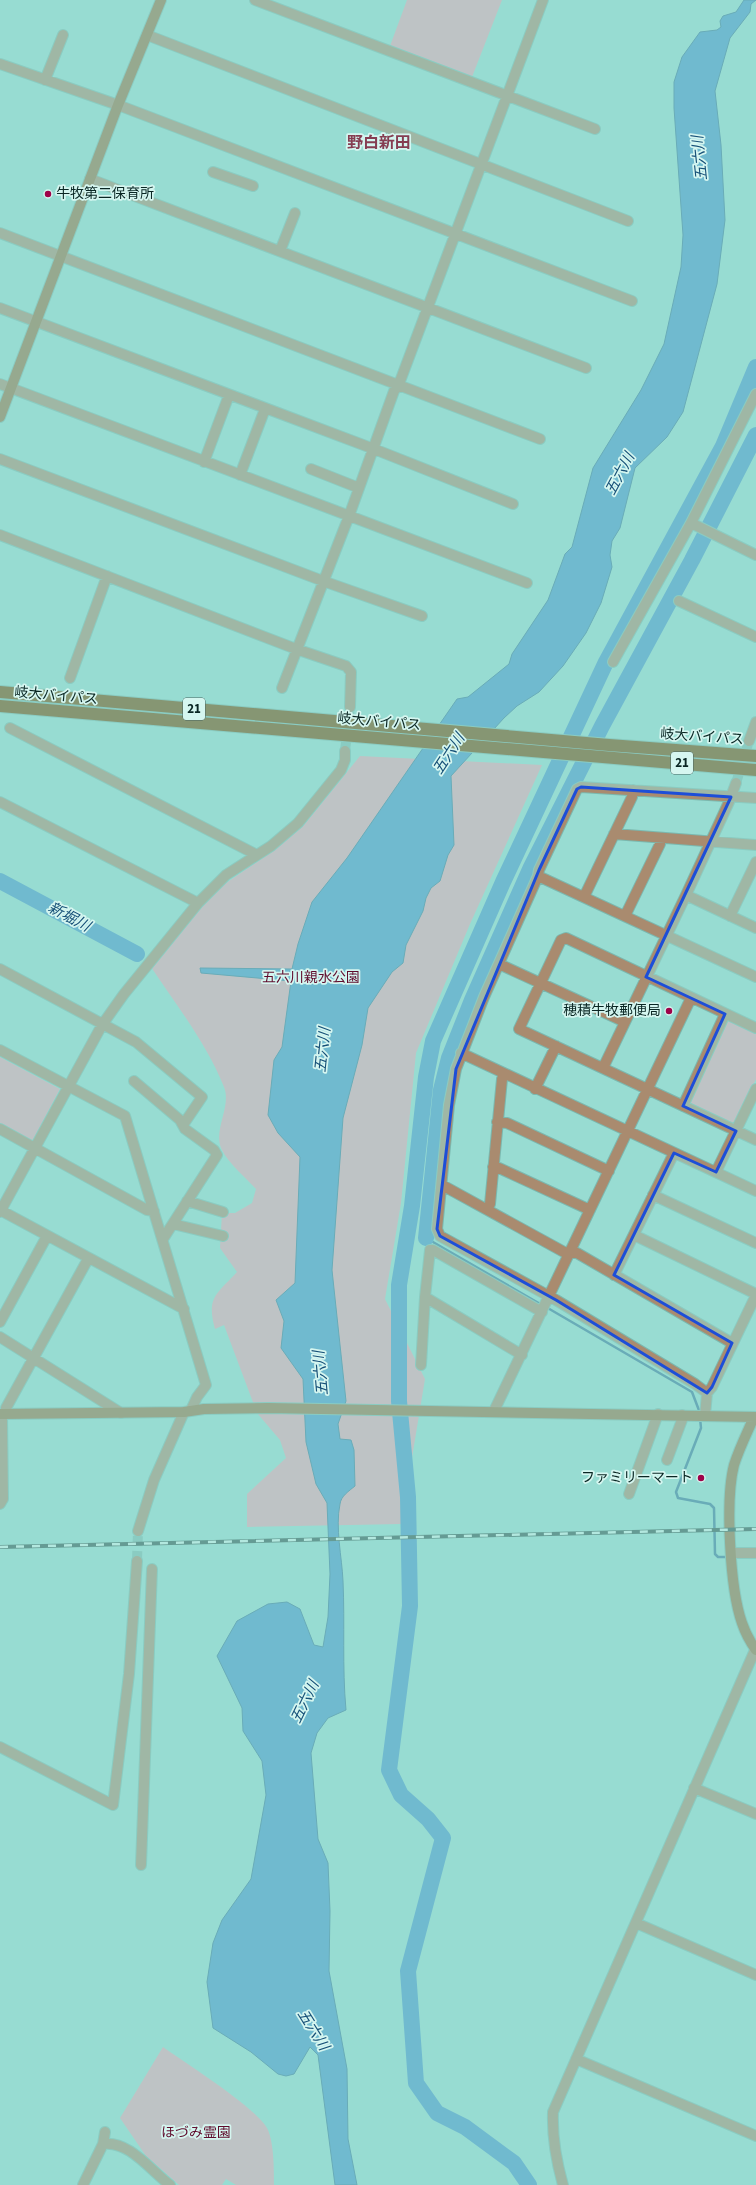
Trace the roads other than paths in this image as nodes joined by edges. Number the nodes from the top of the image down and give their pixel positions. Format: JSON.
{"nodes":[{"id":1,"x":161,"y":0,"type":"edge"},
{"id":2,"x":255,"y":0,"type":"edge"},
{"id":3,"x":543,"y":0,"type":"edge"},
{"id":4,"x":63,"y":35,"type":"dead end"},
{"id":5,"x":147,"y":35,"type":"junction"},
{"id":6,"x":0,"y":64,"type":"edge"},
{"id":7,"x":45,"y":80,"type":"junction"},
{"id":8,"x":507,"y":96,"type":"junction"},
{"id":9,"x":118,"y":105,"type":"junction"},
{"id":10,"x":595,"y":129,"type":"dead end"},
{"id":11,"x":483,"y":164,"type":"junction"},
{"id":12,"x":213,"y":172,"type":"dead end"},
{"id":13,"x":90,"y":179,"type":"junction"},
{"id":14,"x":253,"y":186,"type":"dead end"},
{"id":15,"x":295,"y":213,"type":"dead end"},
{"id":16,"x":628,"y":221,"type":"dead end"},
{"id":17,"x":0,"y":233,"type":"edge"},
{"id":18,"x":456,"y":234,"type":"junction"},
{"id":19,"x":280,"y":251,"type":"junction"},
{"id":20,"x":62,"y":256,"type":"junction"},
{"id":21,"x":632,"y":301,"type":"dead end"},
{"id":22,"x":0,"y":308,"type":"edge"},
{"id":23,"x":428,"y":308,"type":"junction"},
{"id":24,"x":37,"y":322,"type":"junction"},
{"id":25,"x":586,"y":368,"type":"dead end"},
{"id":26,"x":0,"y":384,"type":"edge"},
{"id":27,"x":399,"y":384,"type":"junction"},
{"id":28,"x":11,"y":388,"type":"junction"},
{"id":29,"x":756,"y":394,"type":"edge"},
{"id":30,"x":229,"y":395,"type":"junction"},
{"id":31,"x":265,"y":408,"type":"junction"},
{"id":32,"x":0,"y":417,"type":"edge"},
{"id":33,"x":540,"y":439,"type":"dead end"},
{"id":34,"x":374,"y":449,"type":"junction"},
{"id":35,"x":0,"y":459,"type":"edge"},
{"id":36,"x":204,"y":462,"type":"junction"},
{"id":37,"x":311,"y":469,"type":"dead end"},
{"id":38,"x":240,"y":475,"type":"junction"},
{"id":39,"x":359,"y":488,"type":"junction"},
{"id":40,"x":513,"y":504,"type":"dead end"},
{"id":41,"x":349,"y":516,"type":"junction"},
{"id":42,"x":691,"y":523,"type":"junction"},
{"id":43,"x":0,"y":535,"type":"edge"},
{"id":44,"x":756,"y":555,"type":"edge"},
{"id":45,"x":107,"y":576,"type":"junction"},
{"id":46,"x":323,"y":581,"type":"junction"},
{"id":47,"x":527,"y":583,"type":"dead end"},
{"id":48,"x":679,"y":601,"type":"dead end"},
{"id":49,"x":422,"y":616,"type":"dead end"},
{"id":50,"x":756,"y":637,"type":"edge"},
{"id":51,"x":296,"y":649,"type":"junction"},
{"id":52,"x":613,"y":662,"type":"dead end"},
{"id":53,"x":70,"y":678,"type":"dead end"},
{"id":54,"x":282,"y":688,"type":"dead end"},
{"id":55,"x":0,"y":692,"type":"edge"},
{"id":56,"x":0,"y":706,"type":"edge"},
{"id":57,"x":350,"y":707,"type":"tunnel mouth"},
{"id":58,"x":10,"y":728,"type":"dead end"},
{"id":59,"x":345,"y":751,"type":"tunnel mouth"},
{"id":60,"x":608,"y":751,"type":"junction"},
{"id":61,"x":756,"y":756,"type":"edge"},
{"id":62,"x":756,"y":770,"type":"edge"},
{"id":63,"x":736,"y":783,"type":"tunnel mouth"},
{"id":64,"x":633,"y":790,"type":"junction"},
{"id":65,"x":731,"y":797,"type":"junction"},
{"id":66,"x":756,"y":798,"type":"edge"},
{"id":67,"x":0,"y":802,"type":"edge"},
{"id":68,"x":614,"y":834,"type":"junction"},
{"id":69,"x":660,"y":838,"type":"junction"},
{"id":70,"x":711,"y":842,"type":"junction"},
{"id":71,"x":756,"y":845,"type":"edge"},
{"id":72,"x":258,"y":855,"type":"junction"},
{"id":73,"x":756,"y":862,"type":"edge"},
{"id":74,"x":538,"y":876,"type":"junction"},
{"id":75,"x":753,"y":878,"type":"edge"},
{"id":76,"x":686,"y":896,"type":"junction"},
{"id":77,"x":584,"y":897,"type":"junction"},
{"id":78,"x":198,"y":903,"type":"junction"},
{"id":79,"x":625,"y":916,"type":"junction"},
{"id":80,"x":730,"y":916,"type":"junction"},
{"id":81,"x":756,"y":928,"type":"edge"},
{"id":82,"x":667,"y":936,"type":"junction"},
{"id":83,"x":499,"y":964,"type":"junction"},
{"id":84,"x":0,"y":969,"type":"edge"},
{"id":85,"x":646,"y":977,"type":"junction"},
{"id":86,"x":756,"y":977,"type":"edge"},
{"id":87,"x":541,"y":983,"type":"junction"},
{"id":88,"x":691,"y":998,"type":"junction"},
{"id":89,"x":725,"y":1014,"type":"junction"},
{"id":90,"x":625,"y":1022,"type":"junction"},
{"id":91,"x":102,"y":1025,"type":"junction"},
{"id":92,"x":756,"y":1028,"type":"edge"},
{"id":93,"x":556,"y":1046,"type":"junction"},
{"id":94,"x":0,"y":1050,"type":"edge"},
{"id":95,"x":461,"y":1053,"type":"junction"},
{"id":96,"x":603,"y":1068,"type":"junction"},
{"id":97,"x":504,"y":1074,"type":"junction"},
{"id":98,"x":134,"y":1081,"type":"dead end"},
{"id":99,"x":68,"y":1087,"type":"junction"},
{"id":100,"x":535,"y":1089,"type":"junction"},
{"id":101,"x":756,"y":1089,"type":"edge"},
{"id":102,"x":648,"y":1090,"type":"junction"},
{"id":103,"x":683,"y":1106,"type":"junction"},
{"id":104,"x":497,"y":1122,"type":"junction"},
{"id":105,"x":183,"y":1125,"type":"junction"},
{"id":106,"x":0,"y":1129,"type":"edge"},
{"id":107,"x":736,"y":1131,"type":"junction"},
{"id":108,"x":628,"y":1132,"type":"junction"},
{"id":109,"x":756,"y":1140,"type":"edge"},
{"id":110,"x":35,"y":1148,"type":"junction"},
{"id":111,"x":674,"y":1153,"type":"junction"},
{"id":112,"x":493,"y":1167,"type":"junction"},
{"id":113,"x":609,"y":1171,"type":"junction"},
{"id":114,"x":716,"y":1172,"type":"junction"},
{"id":115,"x":442,"y":1186,"type":"junction"},
{"id":116,"x":756,"y":1191,"type":"edge"},
{"id":117,"x":654,"y":1195,"type":"junction"},
{"id":118,"x":187,"y":1201,"type":"junction"},
{"id":119,"x":487,"y":1209,"type":"junction"},
{"id":120,"x":590,"y":1210,"type":"junction"},
{"id":121,"x":0,"y":1211,"type":"edge"},
{"id":122,"x":154,"y":1211,"type":"junction"},
{"id":123,"x":224,"y":1212,"type":"dead end"},
{"id":124,"x":173,"y":1224,"type":"junction"},
{"id":125,"x":634,"y":1235,"type":"junction"},
{"id":126,"x":47,"y":1236,"type":"junction"},
{"id":127,"x":223,"y":1236,"type":"dead end"},
{"id":128,"x":163,"y":1239,"type":"junction"},
{"id":129,"x":756,"y":1243,"type":"edge"},
{"id":130,"x":570,"y":1252,"type":"junction"},
{"id":131,"x":88,"y":1259,"type":"junction"},
{"id":132,"x":614,"y":1275,"type":"junction"},
{"id":133,"x":756,"y":1294,"type":"edge"},
{"id":134,"x":425,"y":1297,"type":"junction"},
{"id":135,"x":550,"y":1297,"type":"junction"},
{"id":136,"x":184,"y":1309,"type":"junction"},
{"id":137,"x":542,"y":1312,"type":"junction"},
{"id":138,"x":0,"y":1322,"type":"edge"},
{"id":139,"x":0,"y":1337,"type":"edge"},
{"id":140,"x":732,"y":1344,"type":"junction"},
{"id":141,"x":522,"y":1355,"type":"junction"},
{"id":142,"x":34,"y":1357,"type":"junction"},
{"id":143,"x":421,"y":1365,"type":"dead end"},
{"id":144,"x":707,"y":1393,"type":"junction"},
{"id":145,"x":187,"y":1411,"type":"junction"},
{"id":146,"x":494,"y":1411,"type":"junction"},
{"id":147,"x":121,"y":1413,"type":"junction"},
{"id":148,"x":2,"y":1414,"type":"edge"},
{"id":149,"x":658,"y":1414,"type":"junction"},
{"id":150,"x":682,"y":1415,"type":"junction"},
{"id":151,"x":705,"y":1416,"type":"junction"},
{"id":152,"x":756,"y":1417,"type":"edge"},
{"id":153,"x":667,"y":1460,"type":"dead end"},
{"id":154,"x":629,"y":1494,"type":"dead end"},
{"id":155,"x":0,"y":1504,"type":"edge"},
{"id":156,"x":138,"y":1530,"type":"tunnel mouth"},
{"id":157,"x":731,"y":1553,"type":"junction"},
{"id":158,"x":756,"y":1553,"type":"edge"},
{"id":159,"x":137,"y":1561,"type":"tunnel mouth"},
{"id":160,"x":152,"y":1569,"type":"dead end"},
{"id":161,"x":756,"y":1650,"type":"edge"},
{"id":162,"x":0,"y":1747,"type":"edge"},
{"id":163,"x":694,"y":1788,"type":"junction"},
{"id":164,"x":756,"y":1814,"type":"edge"},
{"id":165,"x":141,"y":1865,"type":"dead end"},
{"id":166,"x":636,"y":1923,"type":"junction"},
{"id":167,"x":756,"y":1975,"type":"edge"},
{"id":168,"x":576,"y":2059,"type":"junction"},
{"id":169,"x":105,"y":2132,"type":"dead end"},
{"id":170,"x":756,"y":2136,"type":"edge"},
{"id":171,"x":103,"y":2144,"type":"junction"},
{"id":172,"x":83,"y":2185,"type":"edge"},
{"id":173,"x":170,"y":2185,"type":"edge"},
{"id":174,"x":563,"y":2185,"type":"edge"}],
"edges":[{"from":1,"to":5,"type":"street"},
{"from":2,"to":8,"type":"street"},
{"from":3,"to":8,"type":"street"},
{"from":4,"to":7,"type":"street"},
{"from":5,"to":9,"type":"street"},
{"from":5,"to":11,"type":"street"},
{"from":6,"to":7,"type":"street"},
{"from":7,"to":9,"type":"street"},
{"from":8,"to":10,"type":"street"},
{"from":8,"to":11,"type":"street"},
{"from":9,"to":13,"type":"street"},
{"from":9,"to":18,"type":"street"},
{"from":11,"to":16,"type":"street"},
{"from":11,"to":18,"type":"street"},
{"from":12,"to":14,"type":"street"},
{"from":13,"to":19,"type":"street"},
{"from":13,"to":20,"type":"street"},
{"from":15,"to":19,"type":"street"},
{"from":17,"to":20,"type":"street"},
{"from":18,"to":21,"type":"street"},
{"from":18,"to":23,"type":"street"},
{"from":19,"to":23,"type":"street"},
{"from":20,"to":24,"type":"street"},
{"from":20,"to":27,"type":"street"},
{"from":22,"to":24,"type":"street"},
{"from":23,"to":25,"type":"street"},
{"from":23,"to":27,"type":"street"},
{"from":24,"to":28,"type":"street"},
{"from":24,"to":30,"type":"street"},
{"from":26,"to":28,"type":"street"},
{"from":27,"to":33,"type":"street"},
{"from":27,"to":34,"type":"street"},
{"from":28,"to":32,"type":"street"},
{"from":28,"to":36,"type":"street"},
{"from":29,"to":42,"type":"street"},
{"from":30,"to":31,"type":"street"},
{"from":30,"to":36,"type":"street"},
{"from":31,"to":34,"type":"street"},
{"from":31,"to":38,"type":"street"},
{"from":34,"to":39,"type":"street"},
{"from":34,"to":40,"type":"street"},
{"from":35,"to":46,"type":"street"},
{"from":36,"to":38,"type":"street"},
{"from":37,"to":39,"type":"street"},
{"from":38,"to":41,"type":"street"},
{"from":39,"to":41,"type":"street"},
{"from":41,"to":46,"type":"street"},
{"from":41,"to":47,"type":"street"},
{"from":42,"to":44,"type":"street"},
{"from":42,"to":52,"type":"street"},
{"from":43,"to":45,"type":"street"},
{"from":45,"to":51,"type":"street"},
{"from":45,"to":53,"type":"street"},
{"from":46,"to":49,"type":"street"},
{"from":46,"to":51,"type":"street"},
{"from":48,"to":50,"type":"street"},
{"from":51,"to":54,"type":"street"},
{"from":51,"to":57,"type":"street"},
{"from":55,"to":60,"type":"highway","name":"岐大バイパス","number":"21"},
{"from":56,"to":60,"type":"highway","name":"岐大バイパス","number":"21"},
{"from":58,"to":72,"type":"street"},
{"from":59,"to":72,"type":"street"},
{"from":60,"to":61,"type":"highway","name":"岐大バイパス","number":"21"},
{"from":60,"to":62,"type":"highway","name":"岐大バイパス","number":"21"},
{"from":63,"to":65,"type":"street"},
{"from":64,"to":65,"type":"street"},
{"from":64,"to":68,"type":"street"},
{"from":64,"to":74,"type":"street"},
{"from":65,"to":66,"type":"street"},
{"from":65,"to":70,"type":"street"},
{"from":67,"to":78,"type":"street"},
{"from":68,"to":69,"type":"street"},
{"from":68,"to":77,"type":"street"},
{"from":69,"to":70,"type":"street"},
{"from":69,"to":79,"type":"street"},
{"from":70,"to":71,"type":"street"},
{"from":70,"to":76,"type":"street"},
{"from":72,"to":78,"type":"street"},
{"from":73,"to":75,"type":"street"},
{"from":74,"to":77,"type":"street"},
{"from":74,"to":83,"type":"street"},
{"from":75,"to":80,"type":"street"},
{"from":76,"to":80,"type":"street"},
{"from":76,"to":82,"type":"street"},
{"from":77,"to":79,"type":"street"},
{"from":78,"to":91,"type":"street"},
{"from":79,"to":82,"type":"street"},
{"from":80,"to":81,"type":"street"},
{"from":82,"to":85,"type":"street"},
{"from":82,"to":86,"type":"street"},
{"from":83,"to":87,"type":"street"},
{"from":83,"to":95,"type":"street"},
{"from":84,"to":91,"type":"street"},
{"from":85,"to":87,"type":"street"},
{"from":85,"to":88,"type":"street"},
{"from":85,"to":90,"type":"street"},
{"from":87,"to":90,"type":"street"},
{"from":87,"to":93,"type":"street"},
{"from":88,"to":89,"type":"street"},
{"from":88,"to":102,"type":"street"},
{"from":89,"to":92,"type":"street"},
{"from":89,"to":103,"type":"street"},
{"from":90,"to":96,"type":"street"},
{"from":91,"to":99,"type":"street"},
{"from":91,"to":105,"type":"street"},
{"from":93,"to":96,"type":"street"},
{"from":93,"to":100,"type":"street"},
{"from":94,"to":99,"type":"street"},
{"from":95,"to":97,"type":"street"},
{"from":95,"to":115,"type":"street"},
{"from":96,"to":102,"type":"street"},
{"from":97,"to":100,"type":"street"},
{"from":97,"to":104,"type":"street"},
{"from":98,"to":105,"type":"street"},
{"from":99,"to":110,"type":"street"},
{"from":99,"to":122,"type":"street"},
{"from":100,"to":108,"type":"street"},
{"from":101,"to":107,"type":"street"},
{"from":102,"to":103,"type":"street"},
{"from":102,"to":108,"type":"street"},
{"from":103,"to":107,"type":"street"},
{"from":104,"to":112,"type":"street"},
{"from":104,"to":113,"type":"street"},
{"from":105,"to":118,"type":"street"},
{"from":106,"to":110,"type":"street"},
{"from":107,"to":109,"type":"street"},
{"from":107,"to":114,"type":"street"},
{"from":108,"to":111,"type":"street"},
{"from":108,"to":113,"type":"street"},
{"from":110,"to":121,"type":"street"},
{"from":110,"to":122,"type":"street"},
{"from":111,"to":114,"type":"street"},
{"from":111,"to":117,"type":"street"},
{"from":112,"to":119,"type":"street"},
{"from":112,"to":120,"type":"street"},
{"from":113,"to":120,"type":"street"},
{"from":114,"to":116,"type":"street"},
{"from":115,"to":119,"type":"street"},
{"from":115,"to":135,"type":"street"},
{"from":117,"to":125,"type":"street"},
{"from":117,"to":129,"type":"street"},
{"from":118,"to":123,"type":"street"},
{"from":118,"to":124,"type":"street"},
{"from":119,"to":130,"type":"street"},
{"from":120,"to":130,"type":"street"},
{"from":121,"to":126,"type":"street"},
{"from":122,"to":128,"type":"street"},
{"from":124,"to":127,"type":"street"},
{"from":124,"to":128,"type":"street"},
{"from":125,"to":132,"type":"street"},
{"from":125,"to":133,"type":"street"},
{"from":126,"to":131,"type":"street"},
{"from":126,"to":138,"type":"street"},
{"from":128,"to":136,"type":"street"},
{"from":130,"to":132,"type":"street"},
{"from":130,"to":135,"type":"street"},
{"from":131,"to":136,"type":"street"},
{"from":131,"to":142,"type":"street"},
{"from":132,"to":140,"type":"street"},
{"from":133,"to":140,"type":"street"},
{"from":134,"to":137,"type":"street"},
{"from":134,"to":141,"type":"street"},
{"from":134,"to":143,"type":"street"},
{"from":135,"to":137,"type":"street"},
{"from":135,"to":144,"type":"street"},
{"from":136,"to":145,"type":"street"},
{"from":137,"to":141,"type":"street"},
{"from":139,"to":142,"type":"street"},
{"from":140,"to":144,"type":"street"},
{"from":141,"to":146,"type":"street"},
{"from":142,"to":147,"type":"street"},
{"from":142,"to":148,"type":"street"},
{"from":144,"to":151,"type":"street"},
{"from":145,"to":146,"type":"street"},
{"from":145,"to":147,"type":"street"},
{"from":145,"to":156,"type":"street"},
{"from":146,"to":149,"type":"street"},
{"from":147,"to":148,"type":"street"},
{"from":148,"to":155,"type":"street"},
{"from":149,"to":150,"type":"street"},
{"from":149,"to":154,"type":"street"},
{"from":150,"to":151,"type":"street"},
{"from":150,"to":153,"type":"street"},
{"from":151,"to":152,"type":"street"},
{"from":152,"to":157,"type":"street"},
{"from":157,"to":158,"type":"street"},
{"from":157,"to":161,"type":"street"},
{"from":159,"to":162,"type":"street"},
{"from":160,"to":165,"type":"street"},
{"from":161,"to":163,"type":"street"},
{"from":163,"to":164,"type":"street"},
{"from":163,"to":166,"type":"street"},
{"from":166,"to":167,"type":"street"},
{"from":166,"to":168,"type":"street"},
{"from":168,"to":170,"type":"street"},
{"from":168,"to":174,"type":"street"},
{"from":169,"to":171,"type":"street"},
{"from":171,"to":172,"type":"street"},
{"from":171,"to":173,"type":"street"}]}
